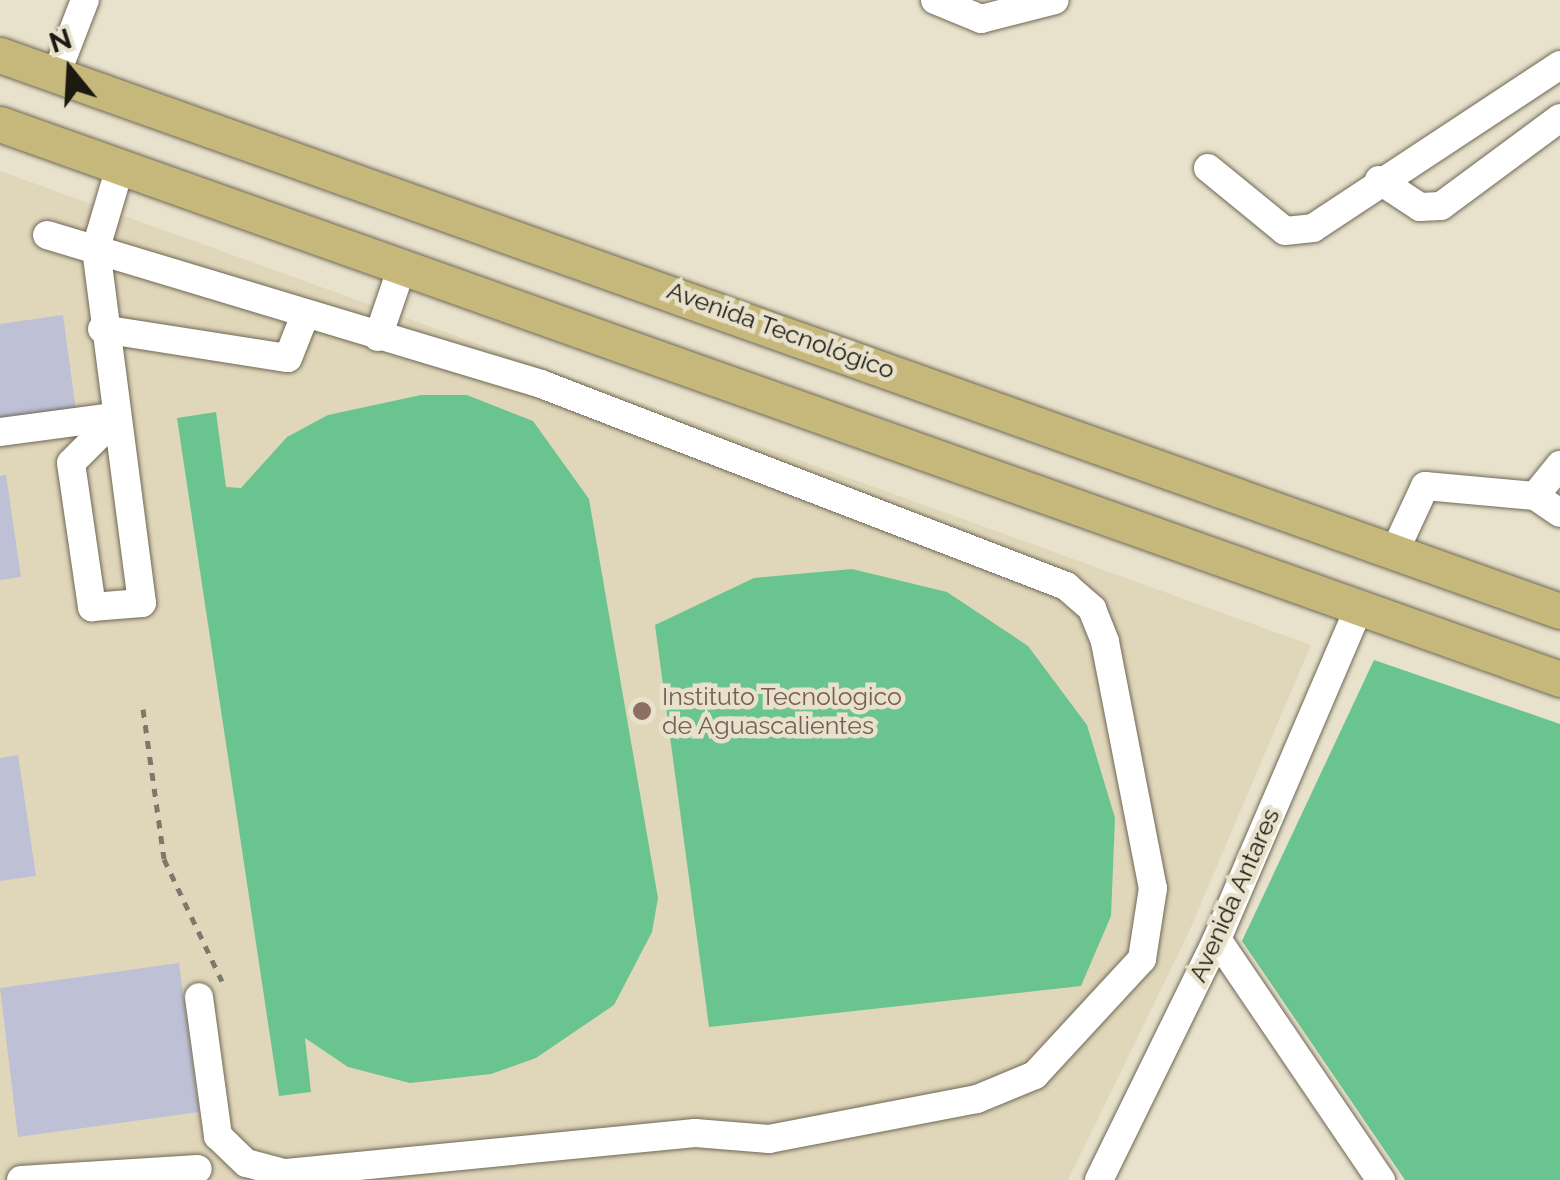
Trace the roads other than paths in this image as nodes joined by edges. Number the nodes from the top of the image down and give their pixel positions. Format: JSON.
{"nodes":[{"id":1,"x":84,"y":0,"type":"edge"},
{"id":2,"x":934,"y":0,"type":"edge"},
{"id":3,"x":1055,"y":0,"type":"edge"},
{"id":4,"x":0,"y":55,"type":"edge"},
{"id":5,"x":1560,"y":66,"type":"edge"},
{"id":6,"x":56,"y":75,"type":"junction"},
{"id":7,"x":1560,"y":118,"type":"edge"},
{"id":8,"x":0,"y":124,"type":"edge"},
{"id":9,"x":120,"y":167,"type":"junction"},
{"id":10,"x":1208,"y":168,"type":"dead end"},
{"id":11,"x":1379,"y":180,"type":"junction"},
{"id":12,"x":47,"y":234,"type":"dead end"},
{"id":13,"x":96,"y":248,"type":"junction"},
{"id":14,"x":402,"y":267,"type":"junction"},
{"id":15,"x":305,"y":316,"type":"junction"},
{"id":16,"x":102,"y":329,"type":"junction"},
{"id":17,"x":378,"y":337,"type":"junction"},
{"id":18,"x":113,"y":419,"type":"junction"},
{"id":19,"x":0,"y":432,"type":"edge"},
{"id":20,"x":1560,"y":465,"type":"edge"},
{"id":21,"x":1535,"y":496,"type":"junction"},
{"id":22,"x":1560,"y":513,"type":"edge"},
{"id":23,"x":1393,"y":555,"type":"junction"},
{"id":24,"x":1447,"y":573,"type":"junction"},
{"id":25,"x":1360,"y":606,"type":"junction"},
{"id":26,"x":1560,"y":611,"type":"edge"},
{"id":27,"x":1560,"y":632,"type":"edge"},
{"id":28,"x":1560,"y":679,"type":"edge"},
{"id":29,"x":1217,"y":939,"type":"junction"},
{"id":30,"x":211,"y":994,"type":"road end"},
{"id":31,"x":198,"y":1170,"type":"dead end"},
{"id":32,"x":21,"y":1180,"type":"edge"},
{"id":33,"x":1099,"y":1180,"type":"edge"},
{"id":34,"x":1381,"y":1180,"type":"edge"}],
"edges":[{"from":1,"to":6,"type":"street"},
{"from":2,"to":3,"type":"street"},
{"from":4,"to":6,"type":"main road","name":"Avenida Tecnológico"},
{"from":5,"to":11,"type":"street"},
{"from":6,"to":23,"type":"main road","name":"Avenida Tecnológico"},
{"from":7,"to":11,"type":"street"},
{"from":8,"to":9,"type":"main road"},
{"from":9,"to":13,"type":"street"},
{"from":9,"to":14,"type":"main road"},
{"from":10,"to":11,"type":"street"},
{"from":12,"to":13,"type":"street"},
{"from":13,"to":15,"type":"street"},
{"from":13,"to":16,"type":"street"},
{"from":14,"to":17,"type":"street"},
{"from":14,"to":25,"type":"main road"},
{"from":15,"to":16,"type":"street"},
{"from":15,"to":17,"type":"street"},
{"from":16,"to":18,"type":"street"},
{"from":17,"to":30,"type":"street"},
{"from":18,"to":18,"type":"street"},
{"from":18,"to":19,"type":"street"},
{"from":20,"to":21,"type":"street"},
{"from":21,"to":22,"type":"street"},
{"from":21,"to":23,"type":"street"},
{"from":23,"to":24,"type":"main road","name":"Avenida Tecnológico"},
{"from":24,"to":26,"type":"main road","name":"Avenida Tecnológico"},
{"from":24,"to":27,"type":"main road"},
{"from":25,"to":28,"type":"main road"},
{"from":25,"to":29,"type":"street","name":"Avenida Antares"},
{"from":29,"to":33,"type":"street","name":"Avenida Antares"},
{"from":29,"to":34,"type":"street"},
{"from":31,"to":32,"type":"street"}]}
